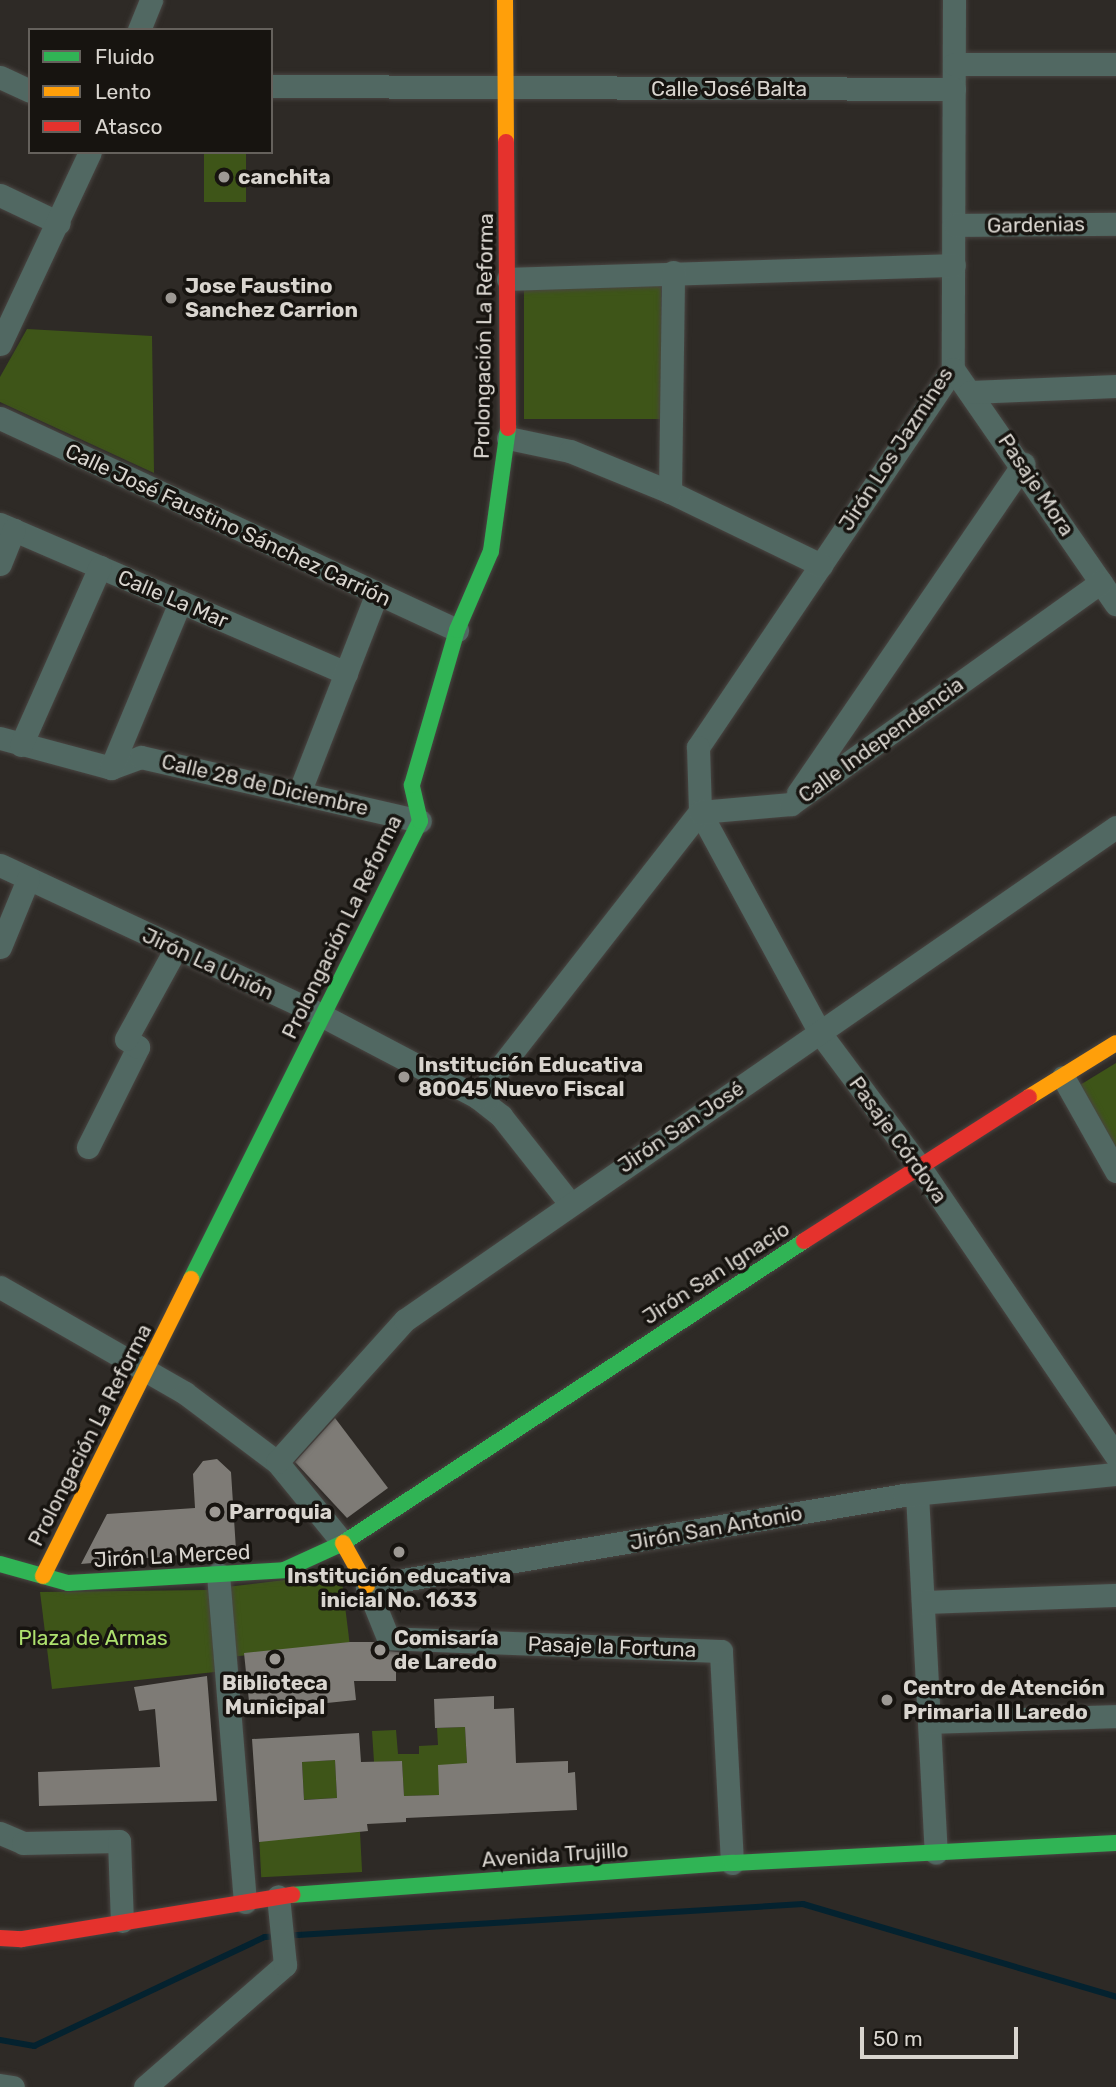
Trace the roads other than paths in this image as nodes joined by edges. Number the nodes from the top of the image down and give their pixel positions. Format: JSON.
{"nodes":[{"id":1,"x":151,"y":0,"type":"edge"},
{"id":2,"x":505,"y":0,"type":"edge"},
{"id":3,"x":954,"y":0,"type":"edge"},
{"id":4,"x":140,"y":28,"type":"edge"},
{"id":5,"x":954,"y":64,"type":"junction"},
{"id":6,"x":1116,"y":64,"type":"edge"},
{"id":7,"x":0,"y":77,"type":"edge"},
{"id":8,"x":273,"y":86,"type":"edge"},
{"id":9,"x":954,"y":89,"type":"junction"},
{"id":10,"x":28,"y":90,"type":"edge"},
{"id":11,"x":503,"y":90,"type":"junction"},
{"id":12,"x":89,"y":154,"type":"edge"},
{"id":13,"x":0,"y":195,"type":"edge"},
{"id":14,"x":59,"y":223,"type":"junction"},
{"id":15,"x":1116,"y":224,"type":"edge"},
{"id":16,"x":955,"y":225,"type":"junction"},
{"id":17,"x":954,"y":265,"type":"junction"},
{"id":18,"x":673,"y":272,"type":"junction"},
{"id":19,"x":508,"y":279,"type":"junction"},
{"id":20,"x":7,"y":311,"type":"edge"},
{"id":21,"x":0,"y":344,"type":"edge"},
{"id":22,"x":953,"y":369,"type":"junction"},
{"id":23,"x":1116,"y":386,"type":"edge"},
{"id":24,"x":970,"y":392,"type":"junction"},
{"id":25,"x":0,"y":418,"type":"edge"},
{"id":26,"x":508,"y":439,"type":"junction"},
{"id":27,"x":1023,"y":464,"type":"junction"},
{"id":28,"x":670,"y":492,"type":"junction"},
{"id":29,"x":7,"y":527,"type":"edge"},
{"id":30,"x":0,"y":564,"type":"edge"},
{"id":31,"x":821,"y":565,"type":"junction"},
{"id":32,"x":100,"y":567,"type":"junction"},
{"id":33,"x":1101,"y":582,"type":"junction"},
{"id":34,"x":376,"y":595,"type":"junction"},
{"id":35,"x":180,"y":602,"type":"junction"},
{"id":36,"x":1116,"y":604,"type":"edge"},
{"id":37,"x":457,"y":630,"type":"junction"},
{"id":38,"x":346,"y":673,"type":"junction"},
{"id":39,"x":10,"y":742,"type":"edge"},
{"id":40,"x":111,"y":768,"type":"junction"},
{"id":41,"x":299,"y":793,"type":"junction"},
{"id":42,"x":791,"y":804,"type":"junction"},
{"id":43,"x":700,"y":812,"type":"junction"},
{"id":44,"x":420,"y":821,"type":"junction"},
{"id":45,"x":1116,"y":827,"type":"edge"},
{"id":46,"x":0,"y":865,"type":"edge"},
{"id":47,"x":28,"y":878,"type":"junction"},
{"id":48,"x":0,"y":947,"type":"edge"},
{"id":49,"x":176,"y":950,"type":"junction"},
{"id":50,"x":321,"y":1015,"type":"junction"},
{"id":51,"x":820,"y":1033,"type":"junction"},
{"id":52,"x":1116,"y":1043,"type":"edge"},
{"id":53,"x":1063,"y":1077,"type":"junction"},
{"id":54,"x":477,"y":1097,"type":"junction"},
{"id":55,"x":88,"y":1147,"type":"dead end"},
{"id":56,"x":919,"y":1166,"type":"junction"},
{"id":57,"x":1116,"y":1171,"type":"edge"},
{"id":58,"x":569,"y":1202,"type":"junction"},
{"id":59,"x":0,"y":1287,"type":"edge"},
{"id":60,"x":148,"y":1369,"type":"junction"},
{"id":61,"x":1116,"y":1456,"type":"edge"},
{"id":62,"x":277,"y":1462,"type":"junction"},
{"id":63,"x":1116,"y":1474,"type":"edge"},
{"id":64,"x":918,"y":1494,"type":"junction"},
{"id":65,"x":342,"y":1543,"type":"junction"},
{"id":66,"x":0,"y":1564,"type":"edge"},
{"id":67,"x":218,"y":1574,"type":"junction"},
{"id":68,"x":43,"y":1576,"type":"junction"},
{"id":69,"x":367,"y":1586,"type":"junction"},
{"id":70,"x":1116,"y":1595,"type":"edge"},
{"id":71,"x":923,"y":1602,"type":"junction"},
{"id":72,"x":1116,"y":1716,"type":"edge"},
{"id":73,"x":930,"y":1722,"type":"junction"},
{"id":74,"x":0,"y":1833,"type":"edge"},
{"id":75,"x":1116,"y":1843,"type":"edge"},
{"id":76,"x":936,"y":1852,"type":"junction"},
{"id":77,"x":732,"y":1863,"type":"junction"},
{"id":78,"x":278,"y":1896,"type":"junction"},
{"id":79,"x":245,"y":1902,"type":"junction"},
{"id":80,"x":122,"y":1921,"type":"junction"},
{"id":81,"x":0,"y":1938,"type":"edge"},
{"id":82,"x":0,"y":2085,"type":"edge"},
{"id":83,"x":12,"y":2087,"type":"edge"},
{"id":84,"x":145,"y":2087,"type":"edge"}],
"edges":[{"from":1,"to":4,"type":"street"},
{"from":2,"to":11,"type":"street","name":"Prolongación La Reforma"},
{"from":3,"to":5,"type":"street","name":"Jirón Los Jazmines"},
{"from":5,"to":6,"type":"street"},
{"from":5,"to":9,"type":"street","name":"Jirón Los Jazmines"},
{"from":7,"to":10,"type":"street"},
{"from":8,"to":11,"type":"street","name":"Calle José Balta"},
{"from":9,"to":11,"type":"street","name":"Calle José Balta"},
{"from":9,"to":16,"type":"street","name":"Jirón Los Jazmines"},
{"from":11,"to":19,"type":"street","name":"Prolongación La Reforma"},
{"from":12,"to":14,"type":"street"},
{"from":13,"to":14,"type":"street"},
{"from":14,"to":20,"type":"street"},
{"from":15,"to":16,"type":"street","name":"Gardenias"},
{"from":16,"to":17,"type":"street","name":"Jirón Los Jazmines"},
{"from":17,"to":18,"type":"street"},
{"from":17,"to":22,"type":"street","name":"Jirón Los Jazmines"},
{"from":18,"to":19,"type":"street"},
{"from":18,"to":28,"type":"street"},
{"from":19,"to":26,"type":"street","name":"Prolongación La Reforma"},
{"from":20,"to":21,"type":"street"},
{"from":22,"to":24,"type":"street","name":"Pasaje Mora"},
{"from":22,"to":31,"type":"street","name":"Jirón Los Jazmines"},
{"from":23,"to":24,"type":"street"},
{"from":24,"to":27,"type":"street","name":"Pasaje Mora"},
{"from":25,"to":34,"type":"street","name":"Calle José Faustino Sánchez Carrión"},
{"from":26,"to":28,"type":"street"},
{"from":26,"to":37,"type":"street","name":"Prolongación La Reforma"},
{"from":27,"to":33,"type":"street","name":"Pasaje Mora"},
{"from":27,"to":42,"type":"street"},
{"from":28,"to":31,"type":"street"},
{"from":29,"to":30,"type":"street"},
{"from":29,"to":32,"type":"street","name":"Calle La Mar"},
{"from":31,"to":43,"type":"street","name":"Jirón Los Jazmines"},
{"from":32,"to":35,"type":"street","name":"Calle La Mar"},
{"from":32,"to":39,"type":"street"},
{"from":33,"to":36,"type":"street","name":"Pasaje Mora"},
{"from":33,"to":42,"type":"street","name":"Calle Independencia"},
{"from":34,"to":37,"type":"street","name":"Calle José Faustino Sánchez Carrión"},
{"from":34,"to":38,"type":"street"},
{"from":35,"to":38,"type":"street","name":"Calle La Mar"},
{"from":35,"to":40,"type":"street"},
{"from":37,"to":44,"type":"street","name":"Prolongación La Reforma"},
{"from":38,"to":41,"type":"street"},
{"from":39,"to":40,"type":"street"},
{"from":40,"to":41,"type":"street","name":"Calle 28 de Diciembre"},
{"from":41,"to":44,"type":"street","name":"Calle 28 de Diciembre"},
{"from":42,"to":43,"type":"street","name":"Calle Independencia"},
{"from":43,"to":51,"type":"street","name":"Pasaje Córdova"},
{"from":43,"to":54,"type":"street"},
{"from":44,"to":50,"type":"street","name":"Prolongación La Reforma"},
{"from":45,"to":51,"type":"street","name":"Jirón San José"},
{"from":46,"to":47,"type":"street","name":"Jirón La Unión"},
{"from":47,"to":48,"type":"street"},
{"from":47,"to":49,"type":"street","name":"Jirón La Unión"},
{"from":49,"to":50,"type":"street","name":"Jirón La Unión"},
{"from":49,"to":55,"type":"street"},
{"from":50,"to":54,"type":"street","name":"Jirón La Unión"},
{"from":50,"to":60,"type":"street","name":"Prolongación La Reforma"},
{"from":51,"to":56,"type":"street","name":"Pasaje Córdova"},
{"from":51,"to":58,"type":"street","name":"Jirón San José"},
{"from":52,"to":53,"type":"street","name":"Jirón San Ignacio"},
{"from":53,"to":56,"type":"street","name":"Jirón San Ignacio"},
{"from":53,"to":57,"type":"street"},
{"from":54,"to":58,"type":"street","name":"Jirón La Unión"},
{"from":56,"to":61,"type":"street","name":"Pasaje Córdova"},
{"from":56,"to":65,"type":"street","name":"Jirón San Ignacio"},
{"from":58,"to":62,"type":"street","name":"Jirón San José"},
{"from":59,"to":60,"type":"street"},
{"from":60,"to":62,"type":"street"},
{"from":60,"to":68,"type":"street","name":"Prolongación La Reforma"},
{"from":62,"to":65,"type":"street"},
{"from":63,"to":64,"type":"street","name":"Jirón San Antonio"},
{"from":64,"to":69,"type":"street","name":"Jirón San Antonio"},
{"from":64,"to":71,"type":"street"},
{"from":65,"to":67,"type":"street","name":"Jirón La Merced"},
{"from":65,"to":69,"type":"street"},
{"from":66,"to":68,"type":"street","name":"Jirón La Merced"},
{"from":67,"to":68,"type":"street","name":"Jirón La Merced"},
{"from":67,"to":79,"type":"street"},
{"from":69,"to":77,"type":"street","name":"Pasaje la Fortuna"},
{"from":70,"to":71,"type":"street"},
{"from":71,"to":73,"type":"street"},
{"from":72,"to":73,"type":"street"},
{"from":73,"to":76,"type":"street"},
{"from":74,"to":80,"type":"street"},
{"from":75,"to":76,"type":"street","name":"Avenida Trujillo"},
{"from":76,"to":77,"type":"street","name":"Avenida Trujillo"},
{"from":77,"to":78,"type":"street","name":"Avenida Trujillo"},
{"from":78,"to":79,"type":"street","name":"Avenida Trujillo"},
{"from":78,"to":84,"type":"street"},
{"from":79,"to":80,"type":"street","name":"Avenida Trujillo"},
{"from":80,"to":81,"type":"street","name":"Avenida Trujillo"},
{"from":82,"to":83,"type":"street"}]}
